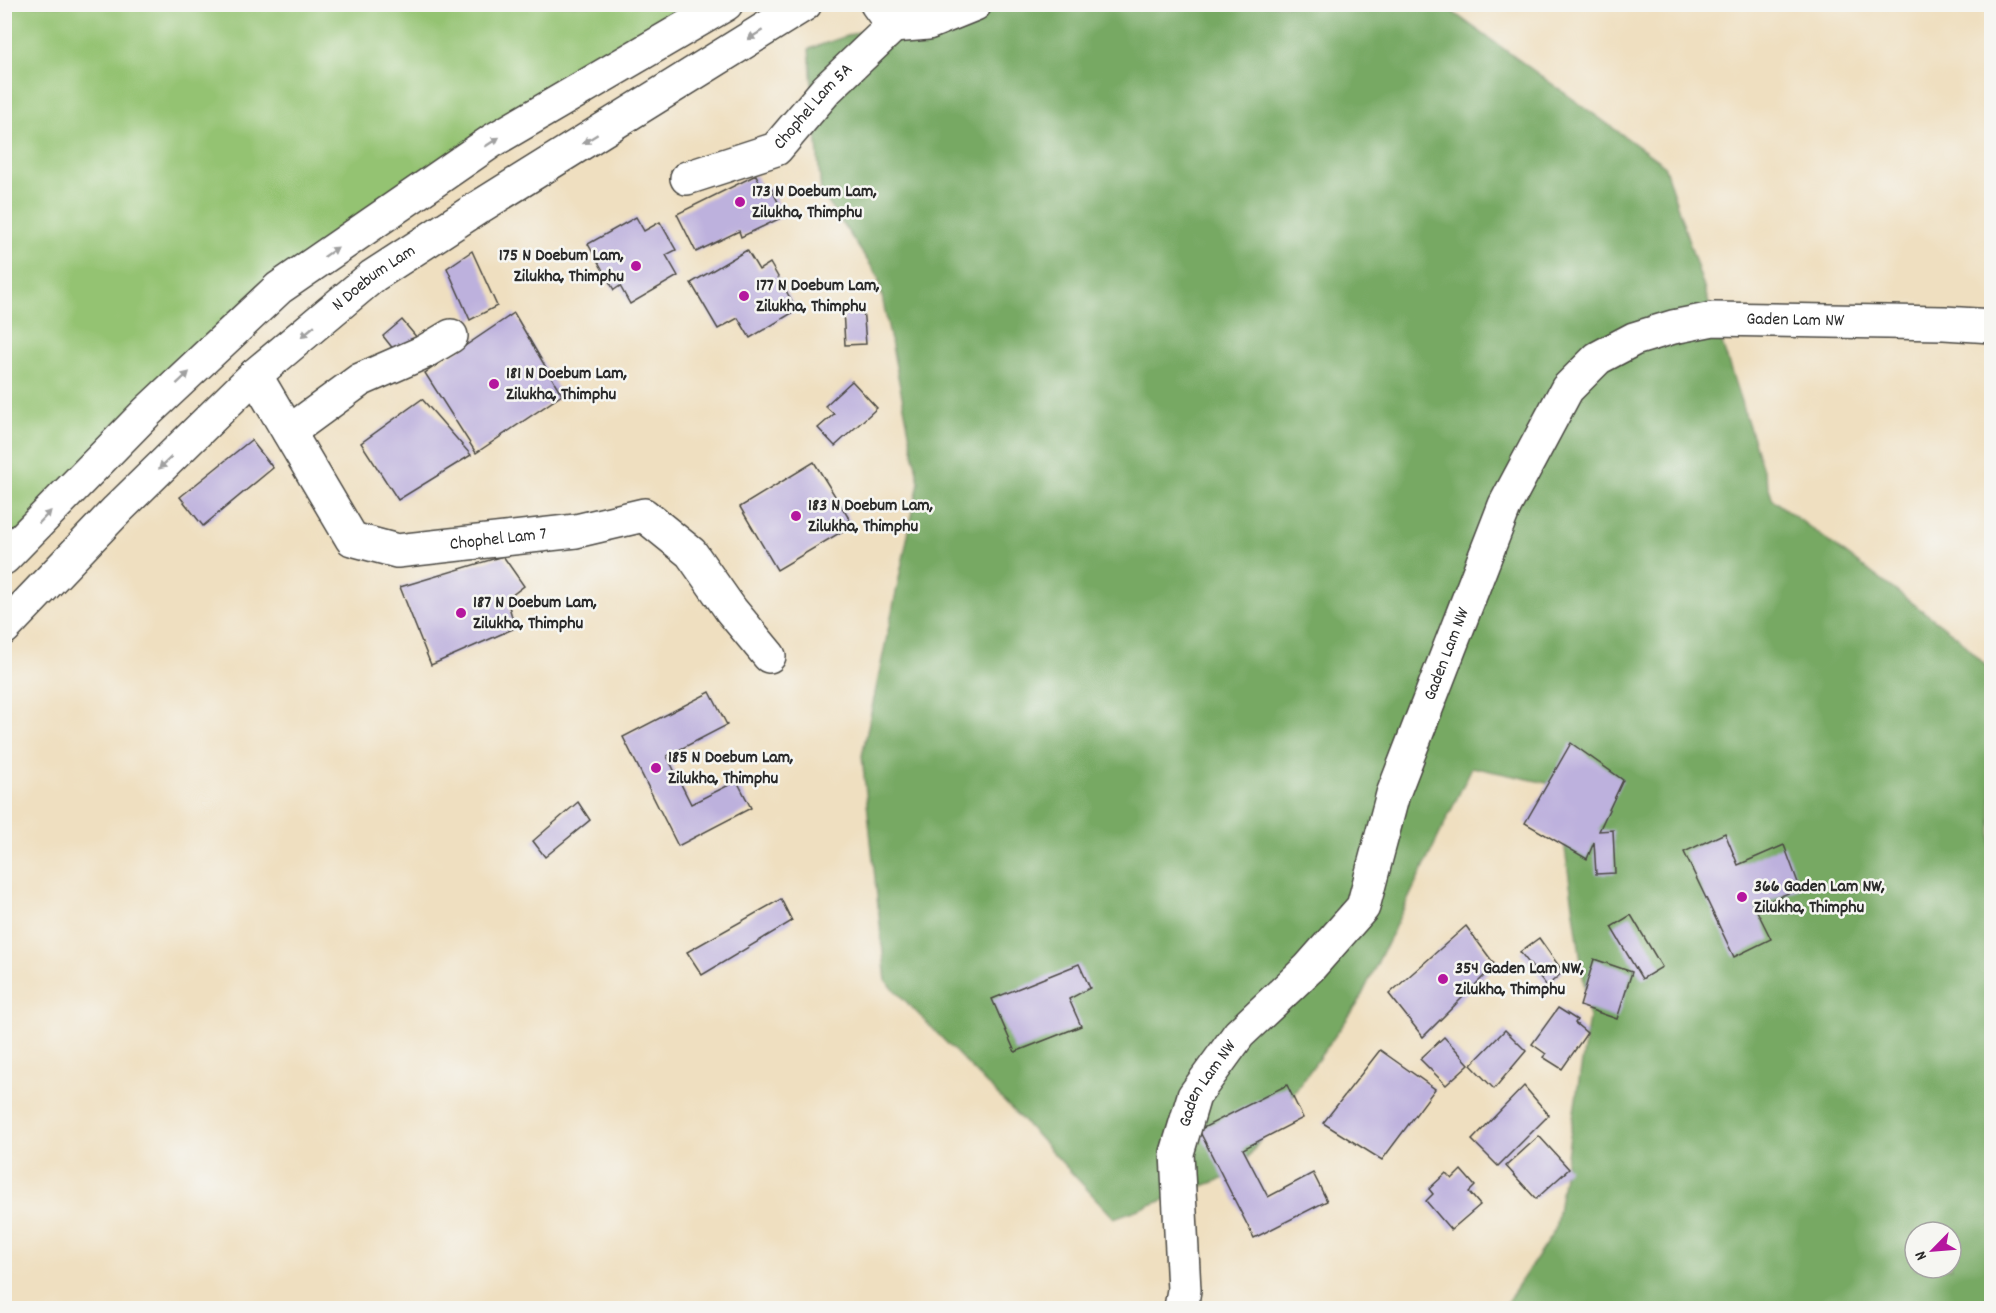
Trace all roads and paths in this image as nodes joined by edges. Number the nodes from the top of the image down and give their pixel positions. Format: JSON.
{"nodes":[{"id":1,"x":726,"y":4,"type":"edge"},
{"id":2,"x":805,"y":4,"type":"edge"},
{"id":3,"x":975,"y":4,"type":"edge"},
{"id":4,"x":885,"y":15,"type":"edge"},
{"id":5,"x":687,"y":178,"type":"dead end"},
{"id":6,"x":1992,"y":326,"type":"edge"},
{"id":7,"x":451,"y":336,"type":"dead end"},
{"id":8,"x":255,"y":375,"type":"junction"},
{"id":9,"x":290,"y":432,"type":"junction"},
{"id":10,"x":4,"y":558,"type":"edge"},
{"id":11,"x":4,"y":628,"type":"edge"},
{"id":12,"x":769,"y":656,"type":"dead end"},
{"id":13,"x":1181,"y":1308,"type":"edge"}],
"edges":[{"from":10,"to":1,"type":"main road","one_way":true},
{"from":2,"to":8,"type":"main road","name":"N Doebum Lam","one_way":true},
{"from":3,"to":4,"type":"main road"},
{"from":4,"to":5,"type":"main road","name":"Chophel Lam 5A"},
{"from":6,"to":13,"type":"main road","name":"Gaden Lam NW"},
{"from":7,"to":9,"type":"main road"},
{"from":8,"to":9,"type":"main road","name":"Chophel Lam 7"},
{"from":8,"to":11,"type":"main road","name":"N Doebum Lam","one_way":true},
{"from":9,"to":12,"type":"main road","name":"Chophel Lam 7"}]}
